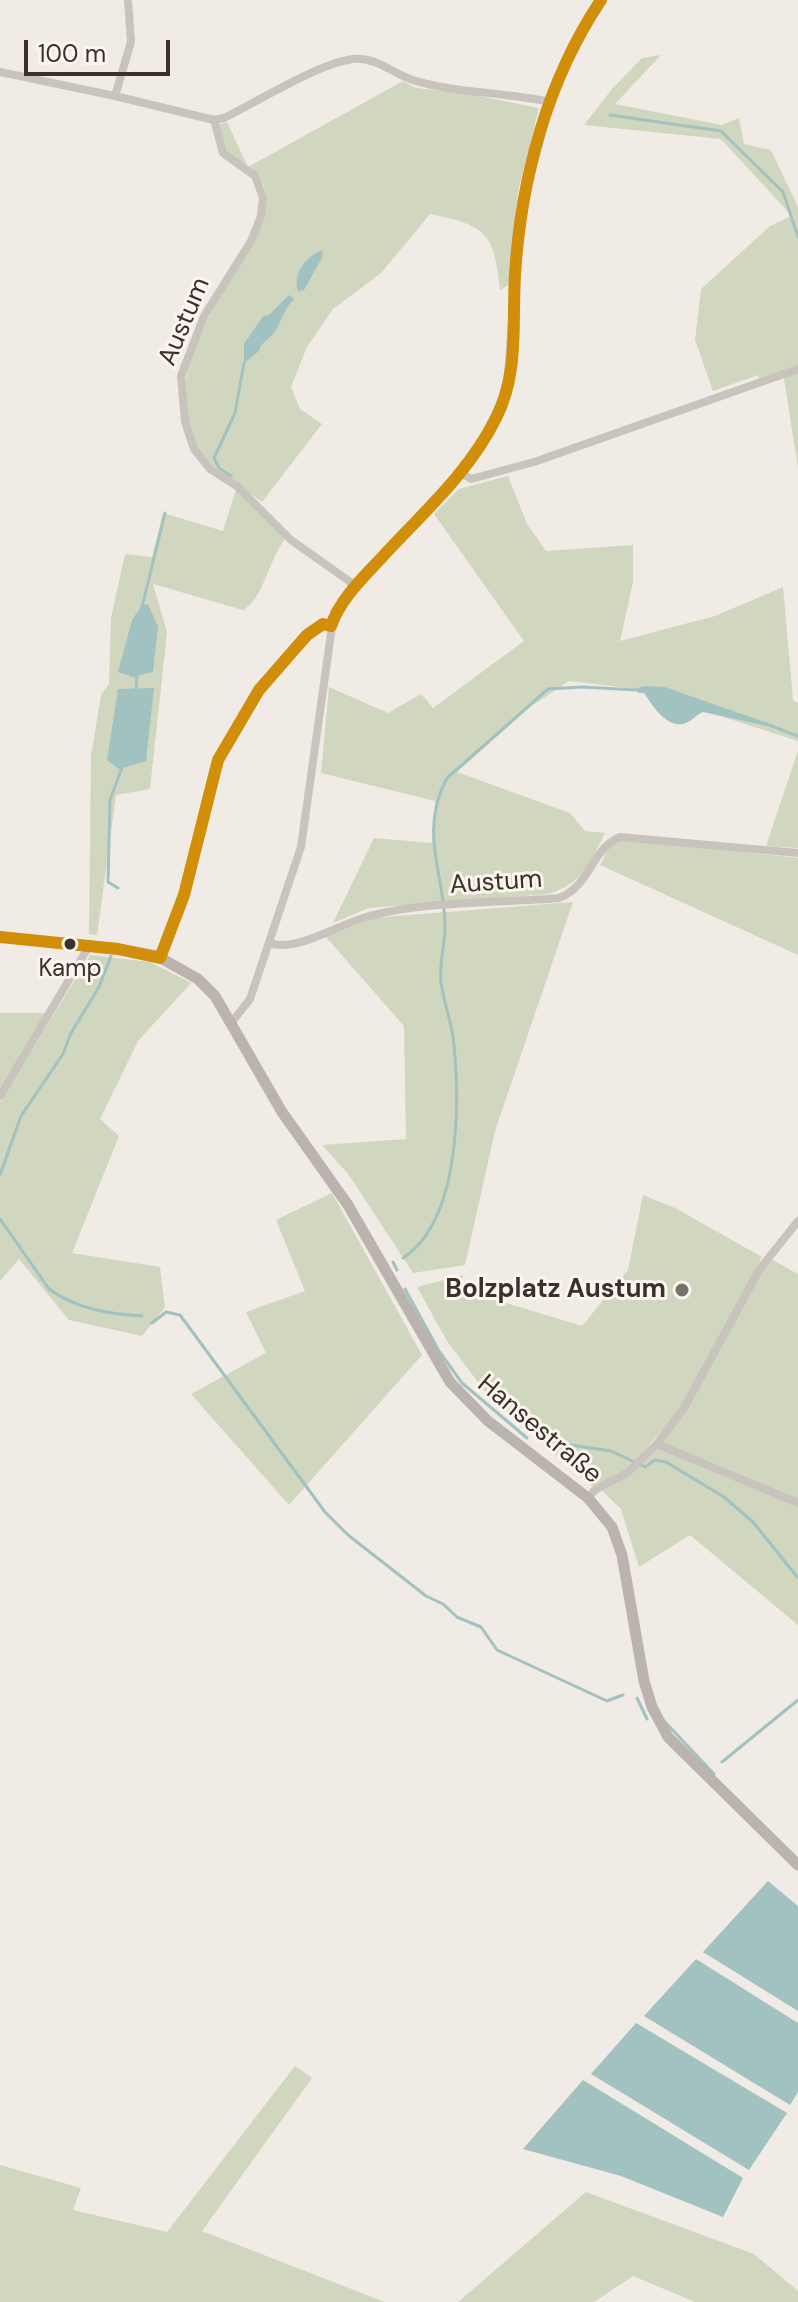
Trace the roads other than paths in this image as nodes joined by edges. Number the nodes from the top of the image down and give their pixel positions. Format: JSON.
{"nodes":[{"id":1,"x":128,"y":0,"type":"edge"},
{"id":2,"x":601,"y":0,"type":"edge"},
{"id":3,"x":0,"y":72,"type":"edge"},
{"id":4,"x":115,"y":96,"type":"junction"},
{"id":5,"x":550,"y":102,"type":"junction"},
{"id":6,"x":214,"y":120,"type":"junction"},
{"id":7,"x":798,"y":369,"type":"edge"},
{"id":8,"x":460,"y":472,"type":"junction"},
{"id":9,"x":356,"y":586,"type":"junction"},
{"id":10,"x":331,"y":626,"type":"junction"},
{"id":11,"x":798,"y":853,"type":"edge"},
{"id":12,"x":0,"y":937,"type":"edge"},
{"id":13,"x":270,"y":943,"type":"junction"},
{"id":14,"x":89,"y":946,"type":"junction"},
{"id":15,"x":160,"y":958,"type":"junction"},
{"id":16,"x":232,"y":1022,"type":"junction"},
{"id":17,"x":0,"y":1096,"type":"edge"},
{"id":18,"x":798,"y":1221,"type":"edge"},
{"id":19,"x":657,"y":1444,"type":"junction"},
{"id":20,"x":588,"y":1498,"type":"junction"},
{"id":21,"x":798,"y":1503,"type":"edge"},
{"id":22,"x":798,"y":1865,"type":"edge"}],
"edges":[{"from":1,"to":4,"type":"street"},
{"from":2,"to":5,"type":"street"},
{"from":3,"to":4,"type":"street"},
{"from":4,"to":6,"type":"street"},
{"from":5,"to":6,"type":"street"},
{"from":5,"to":8,"type":"street"},
{"from":6,"to":9,"type":"street","name":"Austum"},
{"from":7,"to":8,"type":"street"},
{"from":8,"to":9,"type":"street"},
{"from":9,"to":10,"type":"street"},
{"from":10,"to":13,"type":"street"},
{"from":10,"to":15,"type":"street"},
{"from":11,"to":13,"type":"street","name":"Austum"},
{"from":12,"to":14,"type":"street","name":"Hansestraße"},
{"from":13,"to":16,"type":"street"},
{"from":14,"to":15,"type":"street","name":"Hansestraße"},
{"from":14,"to":17,"type":"street"},
{"from":15,"to":16,"type":"street","name":"Hansestraße"},
{"from":16,"to":20,"type":"street","name":"Hansestraße"},
{"from":18,"to":19,"type":"street"},
{"from":19,"to":20,"type":"street"},
{"from":19,"to":21,"type":"street"},
{"from":20,"to":22,"type":"street","name":"Hansestraße"}]}
